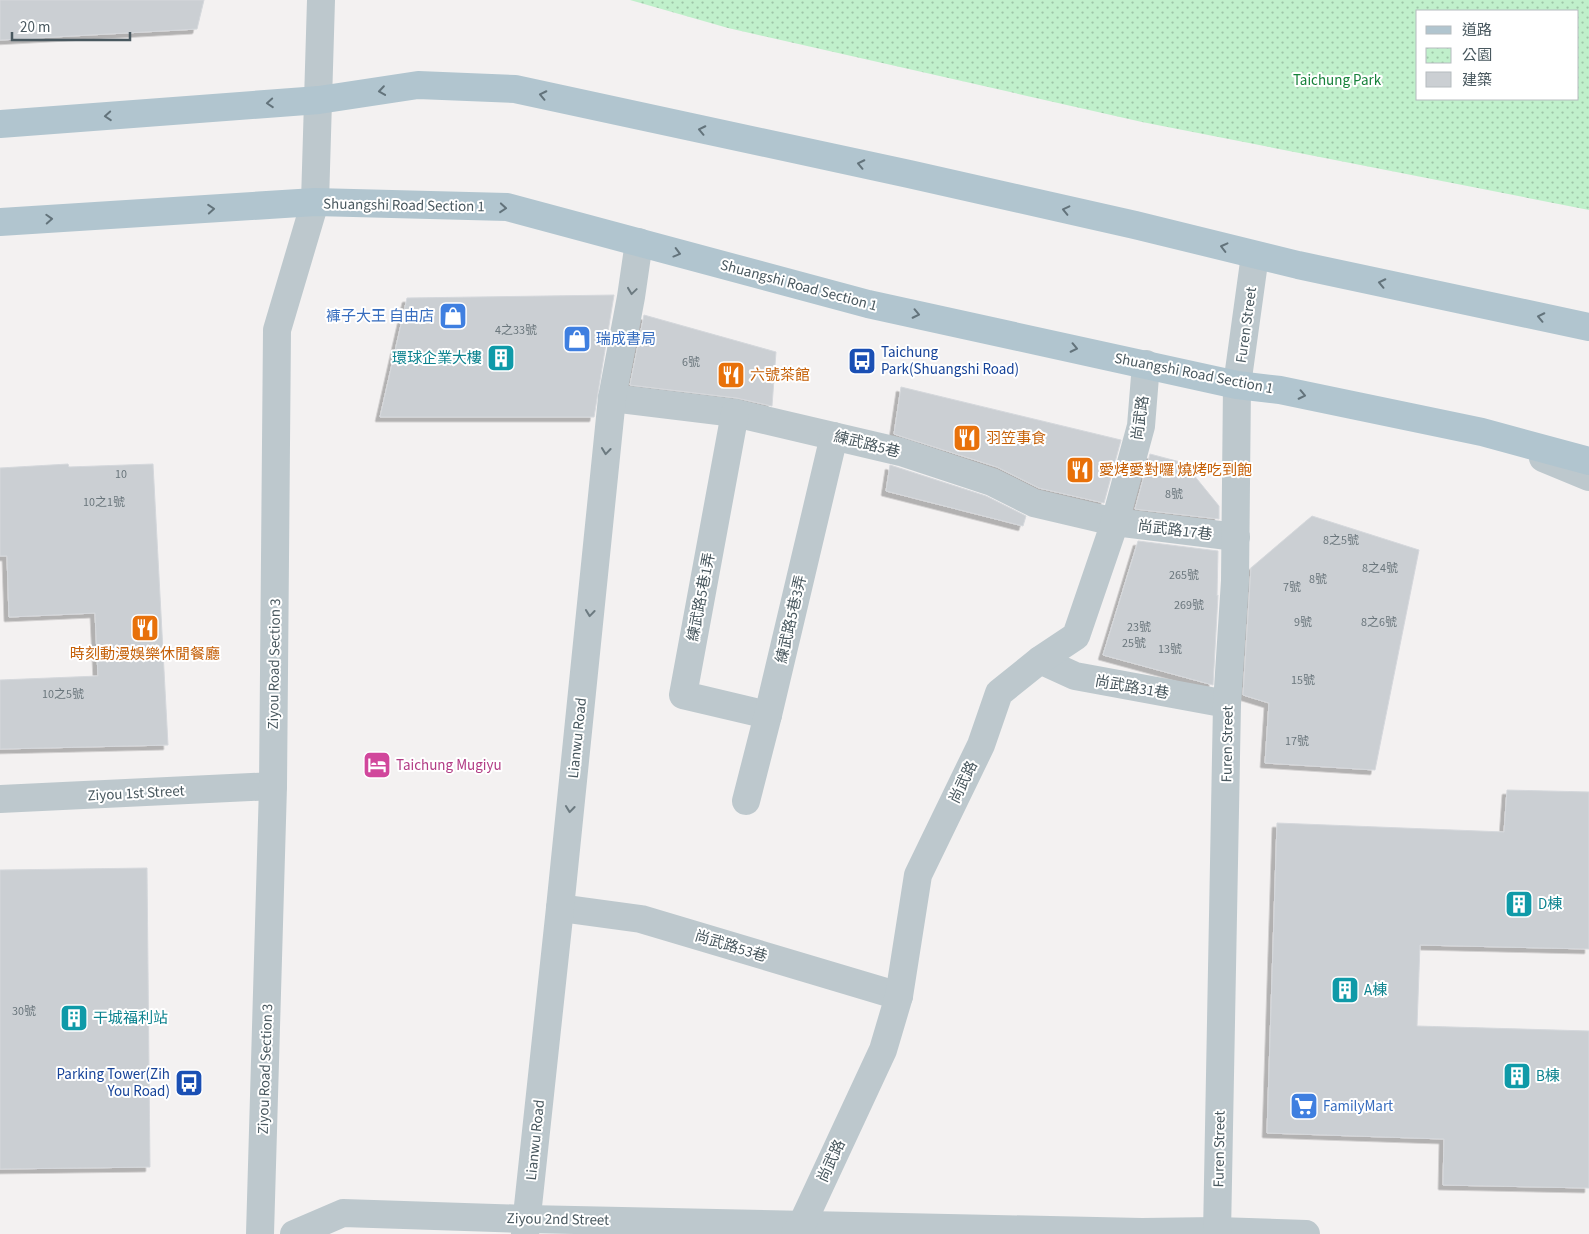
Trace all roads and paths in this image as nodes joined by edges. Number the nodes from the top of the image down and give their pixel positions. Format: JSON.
{"nodes":[{"id":1,"x":322,"y":0,"type":"edge"},
{"id":2,"x":319,"y":100,"type":"junction"},
{"id":3,"x":0,"y":124,"type":"edge"},
{"id":4,"x":315,"y":202,"type":"junction"},
{"id":5,"x":0,"y":222,"type":"edge"},
{"id":6,"x":639,"y":242,"type":"junction"},
{"id":7,"x":1255,"y":255,"type":"junction"},
{"id":8,"x":1589,"y":327,"type":"edge"},
{"id":9,"x":1146,"y":364,"type":"junction"},
{"id":10,"x":1237,"y":385,"type":"junction"},
{"id":11,"x":612,"y":398,"type":"junction"},
{"id":12,"x":736,"y":413,"type":"junction"},
{"id":13,"x":1482,"y":432,"type":"junction"},
{"id":14,"x":834,"y":436,"type":"junction"},
{"id":15,"x":1589,"y":461,"type":"edge"},
{"id":16,"x":1589,"y":477,"type":"edge"},
{"id":17,"x":1115,"y":522,"type":"junction"},
{"id":18,"x":1236,"y":537,"type":"junction"},
{"id":19,"x":1040,"y":660,"type":"junction"},
{"id":20,"x":1227,"y":704,"type":"junction"},
{"id":21,"x":768,"y":715,"type":"junction"},
{"id":22,"x":272,"y":786,"type":"junction"},
{"id":23,"x":0,"y":799,"type":"edge"},
{"id":24,"x":746,"y":801,"type":"dead end"},
{"id":25,"x":560,"y":908,"type":"junction"},
{"id":26,"x":899,"y":996,"type":"junction"},
{"id":27,"x":526,"y":1226,"type":"edge"},
{"id":28,"x":798,"y":1229,"type":"edge"},
{"id":29,"x":1217,"y":1233,"type":"edge"},
{"id":30,"x":260,"y":1234,"type":"edge"},
{"id":31,"x":294,"y":1234,"type":"edge"},
{"id":32,"x":1306,"y":1234,"type":"edge"}],
"edges":[{"from":1,"to":2,"type":"street","name":"Ziyou Road Section 3"},
{"from":2,"to":3,"type":"main road","one_way":true},
{"from":2,"to":4,"type":"street","name":"Ziyou Road Section 3"},
{"from":7,"to":2,"type":"main road","one_way":true},
{"from":5,"to":4,"type":"main road","name":"Shuangshi Road Section 1","one_way":true},
{"from":4,"to":6,"type":"main road","name":"Shuangshi Road Section 1","one_way":true},
{"from":4,"to":22,"type":"street","name":"Ziyou Road Section 3"},
{"from":6,"to":9,"type":"main road","name":"Shuangshi Road Section 1","one_way":true},
{"from":6,"to":11,"type":"street","name":"Lianwu Road","one_way":true},
{"from":8,"to":7,"type":"main road","one_way":true},
{"from":7,"to":10,"type":"street","name":"Furen Street"},
{"from":9,"to":10,"type":"main road","name":"Shuangshi Road Section 1"},
{"from":9,"to":17,"type":"street","name":"尚武路"},
{"from":10,"to":13,"type":"main road","name":"Shuangshi Road Section 1","one_way":true},
{"from":10,"to":18,"type":"street","name":"Furen Street"},
{"from":11,"to":12,"type":"street","name":"練武路5巷"},
{"from":11,"to":25,"type":"street","name":"Lianwu Road","one_way":true},
{"from":12,"to":14,"type":"street","name":"練武路5巷"},
{"from":12,"to":21,"type":"street","name":"練武路5巷1弄"},
{"from":13,"to":15,"type":"main road","name":"Shuangshi Road Section 1"},
{"from":13,"to":16,"type":"street"},
{"from":14,"to":17,"type":"street","name":"練武路5巷"},
{"from":14,"to":21,"type":"street","name":"練武路5巷3弄"},
{"from":17,"to":18,"type":"street","name":"尚武路17巷"},
{"from":17,"to":19,"type":"street","name":"尚武路"},
{"from":18,"to":20,"type":"street","name":"Furen Street"},
{"from":19,"to":20,"type":"street","name":"尚武路31巷"},
{"from":19,"to":26,"type":"street","name":"尚武路"},
{"from":20,"to":29,"type":"street","name":"Furen Street"},
{"from":21,"to":24,"type":"street","name":"練武路5巷3弄"},
{"from":22,"to":23,"type":"street","name":"Ziyou 1st Street"},
{"from":22,"to":30,"type":"street","name":"Ziyou Road Section 3"},
{"from":25,"to":26,"type":"street","name":"尚武路53巷"},
{"from":25,"to":27,"type":"street","name":"Lianwu Road"},
{"from":26,"to":28,"type":"street","name":"尚武路"},
{"from":27,"to":28,"type":"street","name":"Ziyou 2nd Street"},
{"from":27,"to":31,"type":"street","name":"Ziyou 2nd Street"},
{"from":28,"to":29,"type":"street","name":"Ziyou 2nd Street"},
{"from":29,"to":32,"type":"street","name":"Ziyou 2nd Street"}]}
